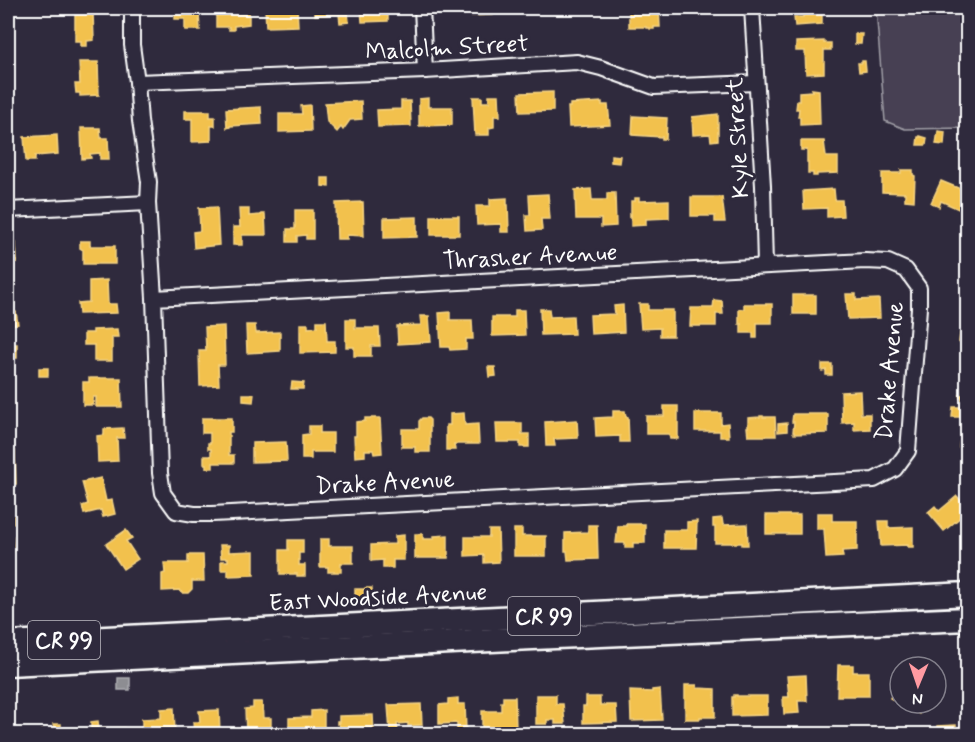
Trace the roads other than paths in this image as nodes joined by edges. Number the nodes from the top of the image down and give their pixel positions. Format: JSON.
{"nodes":[{"id":1,"x":132,"y":8,"type":"edge"},
{"id":2,"x":422,"y":8,"type":"edge"},
{"id":3,"x":752,"y":8,"type":"edge"},
{"id":4,"x":425,"y":71,"type":"junction"},
{"id":5,"x":137,"y":82,"type":"junction"},
{"id":6,"x":756,"y":83,"type":"junction"},
{"id":7,"x":148,"y":203,"type":"junction"},
{"id":8,"x":8,"y":210,"type":"edge"},
{"id":9,"x":765,"y":266,"type":"junction"},
{"id":10,"x":906,"y":270,"type":"joint"},
{"id":11,"x":154,"y":298,"type":"junction"},
{"id":12,"x":968,"y":594,"type":"edge"},
{"id":13,"x":968,"y":619,"type":"edge"},
{"id":14,"x":8,"y":643,"type":"edge"},
{"id":15,"x":8,"y":664,"type":"edge"}],
"edges":[{"from":1,"to":5,"type":"street","name":"Drake Avenue"},
{"from":2,"to":4,"type":"street"},
{"from":3,"to":6,"type":"street","name":"Kyle Street"},
{"from":4,"to":5,"type":"street","name":"Malcolm Street"},
{"from":4,"to":6,"type":"street","name":"Malcolm Street"},
{"from":5,"to":7,"type":"street","name":"Drake Avenue"},
{"from":6,"to":9,"type":"street","name":"Kyle Street"},
{"from":7,"to":8,"type":"street"},
{"from":7,"to":11,"type":"street","name":"Drake Avenue"},
{"from":9,"to":10,"type":"street","name":"Thrasher Avenue"},
{"from":9,"to":11,"type":"street","name":"Thrasher Avenue"},
{"from":10,"to":11,"type":"street","name":"Drake Avenue"},
{"from":12,"to":14,"type":"main road","name":"East Woodside Avenue","number":"CR 99"},
{"from":13,"to":15,"type":"main road","name":"East Woodside Avenue","number":"CR 99"}]}
